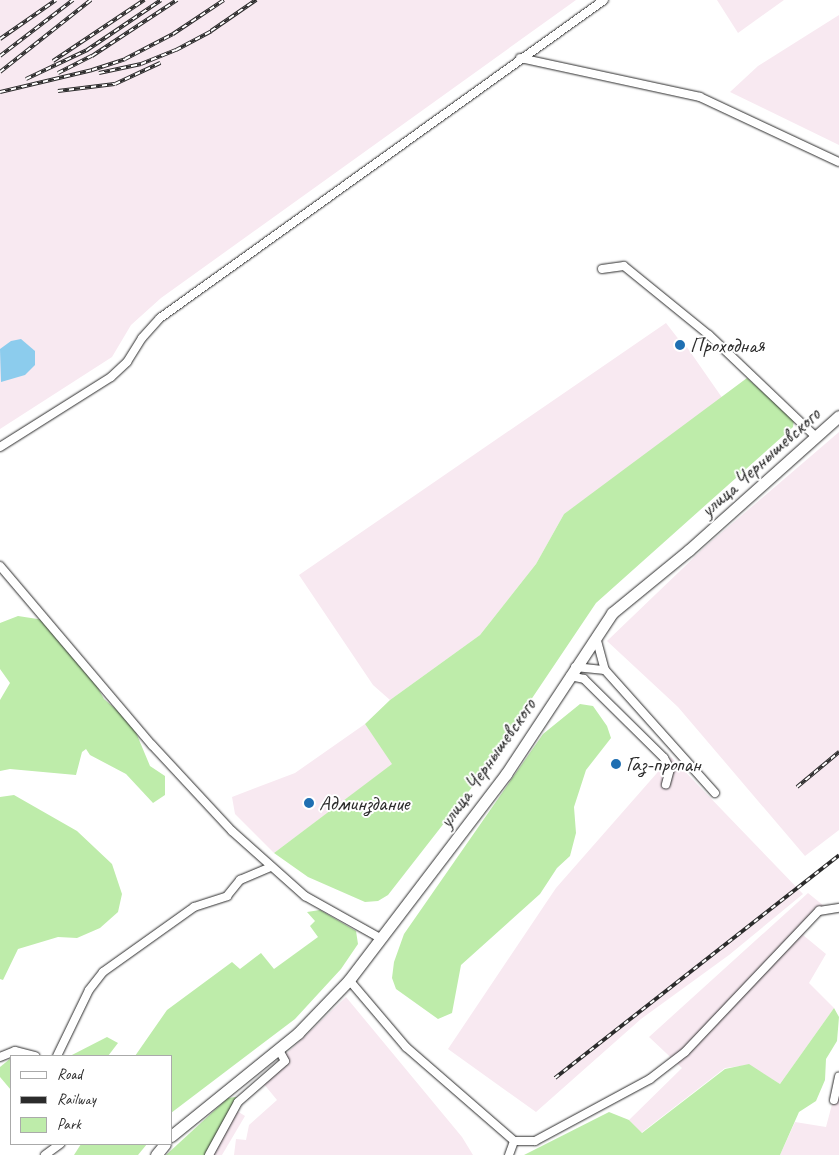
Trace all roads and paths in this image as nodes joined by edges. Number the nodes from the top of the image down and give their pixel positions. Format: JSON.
{"nodes":[{"id":1,"x":604,"y":0,"type":"edge"},
{"id":2,"x":520,"y":58,"type":"junction"},
{"id":3,"x":839,"y":162,"type":"edge"},
{"id":4,"x":602,"y":269,"type":"dead end"},
{"id":5,"x":839,"y":416,"type":"edge"},
{"id":6,"x":816,"y":436,"type":"junction"},
{"id":7,"x":0,"y":447,"type":"edge"},
{"id":8,"x":0,"y":566,"type":"edge"},
{"id":9,"x":595,"y":635,"type":"junction"},
{"id":10,"x":605,"y":670,"type":"junction"},
{"id":11,"x":572,"y":671,"type":"junction"},
{"id":12,"x":666,"y":784,"type":"dead end"},
{"id":13,"x":715,"y":794,"type":"dead end"},
{"id":14,"x":270,"y":867,"type":"junction"},
{"id":15,"x":839,"y":908,"type":"edge"},
{"id":16,"x":380,"y":938,"type":"junction"},
{"id":17,"x":349,"y":980,"type":"junction"},
{"id":18,"x":279,"y":1050,"type":"junction"},
{"id":19,"x":31,"y":1055,"type":"edge"},
{"id":20,"x":58,"y":1055,"type":"edge"},
{"id":21,"x":0,"y":1057,"type":"edge"},
{"id":22,"x":839,"y":1077,"type":"edge"},
{"id":23,"x":834,"y":1100,"type":"dead end"},
{"id":24,"x":172,"y":1135,"type":"edge"},
{"id":25,"x":514,"y":1141,"type":"junction"},
{"id":26,"x":59,"y":1145,"type":"edge"},
{"id":27,"x":164,"y":1145,"type":"edge"},
{"id":28,"x":45,"y":1155,"type":"edge"},
{"id":29,"x":156,"y":1155,"type":"edge"},
{"id":30,"x":208,"y":1155,"type":"edge"},
{"id":31,"x":509,"y":1155,"type":"edge"}],
"edges":[{"from":1,"to":2,"type":"street"},
{"from":2,"to":3,"type":"street"},
{"from":2,"to":7,"type":"street"},
{"from":4,"to":6,"type":"street"},
{"from":5,"to":6,"type":"main road","name":"улица Чернышевского"},
{"from":6,"to":9,"type":"main road","name":"улица Чернышевского"},
{"from":8,"to":14,"type":"street"},
{"from":9,"to":10,"type":"street"},
{"from":9,"to":11,"type":"main road","name":"улица Чернышевского"},
{"from":10,"to":11,"type":"street"},
{"from":10,"to":13,"type":"street"},
{"from":11,"to":12,"type":"street"},
{"from":11,"to":16,"type":"main road","name":"улица Чернышевского"},
{"from":14,"to":16,"type":"street"},
{"from":14,"to":20,"type":"street"},
{"from":15,"to":25,"type":"street"},
{"from":16,"to":17,"type":"main road","name":"улица Чернышевского"},
{"from":17,"to":18,"type":"main road","name":"улица Чернышевского"},
{"from":17,"to":25,"type":"street"},
{"from":18,"to":24,"type":"main road","name":"улица Чернышевского"},
{"from":18,"to":30,"type":"street"},
{"from":19,"to":21,"type":"street"},
{"from":22,"to":23,"type":"street"},
{"from":25,"to":31,"type":"street"},
{"from":26,"to":28,"type":"street"},
{"from":27,"to":29,"type":"main road"}]}
